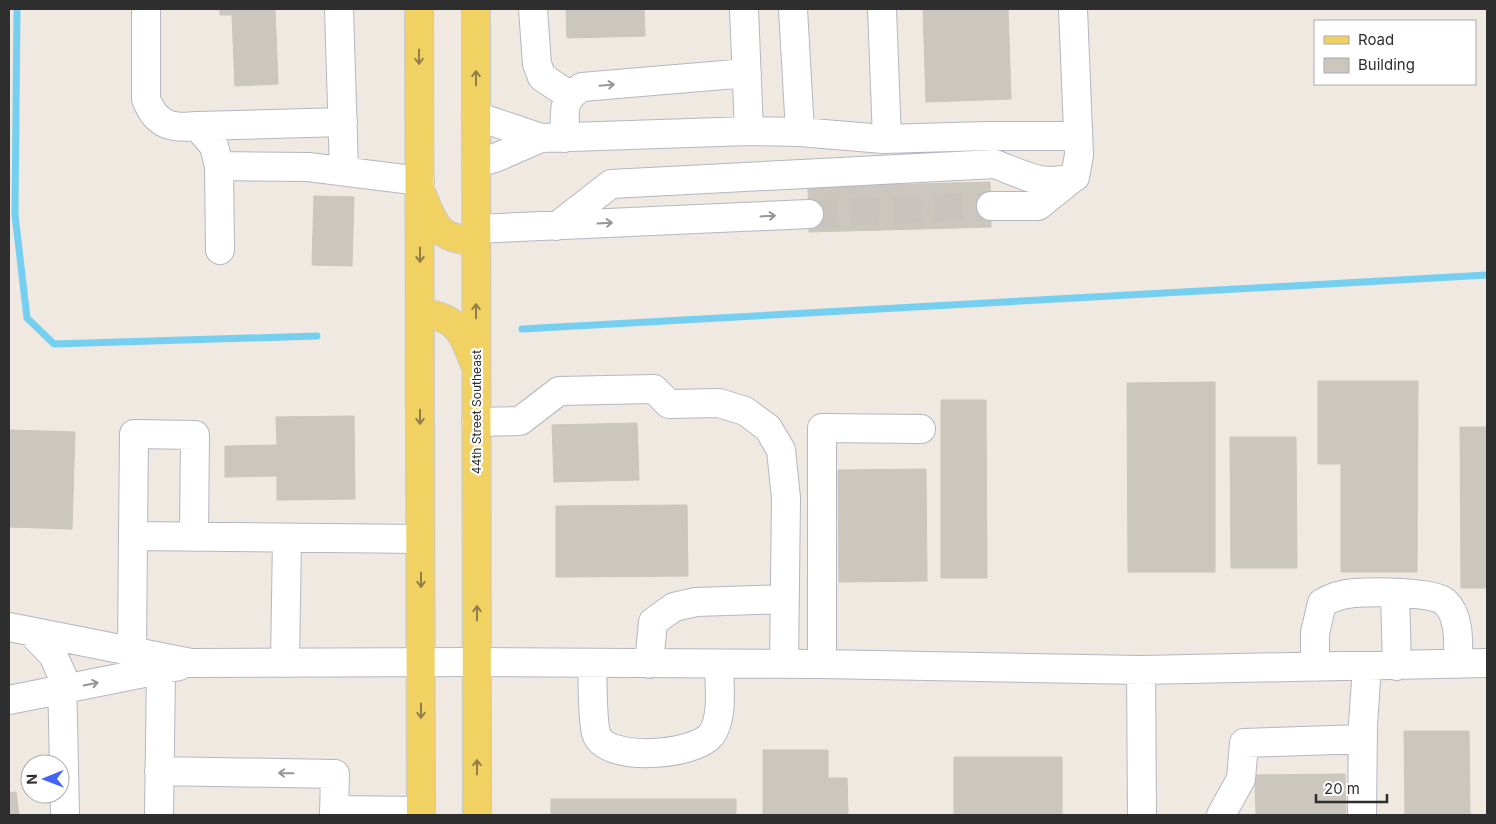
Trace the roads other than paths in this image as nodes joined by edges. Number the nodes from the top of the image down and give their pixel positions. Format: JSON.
{"nodes":[{"id":1,"x":146,"y":9,"type":"edge"},
{"id":2,"x":339,"y":9,"type":"edge"},
{"id":3,"x":419,"y":9,"type":"edge"},
{"id":4,"x":476,"y":9,"type":"edge"},
{"id":5,"x":533,"y":9,"type":"edge"},
{"id":6,"x":744,"y":9,"type":"edge"},
{"id":7,"x":793,"y":9,"type":"edge"},
{"id":8,"x":882,"y":9,"type":"edge"},
{"id":9,"x":1072,"y":9,"type":"edge"},
{"id":10,"x":747,"y":73,"type":"junction"},
{"id":11,"x":569,"y":94,"type":"junction"},
{"id":12,"x":476,"y":116,"type":"junction"},
{"id":13,"x":343,"y":122,"type":"junction"},
{"id":14,"x":197,"y":126,"type":"junction"},
{"id":15,"x":750,"y":131,"type":"junction"},
{"id":16,"x":800,"y":132,"type":"junction"},
{"id":17,"x":1078,"y":136,"type":"junction"},
{"id":18,"x":553,"y":138,"type":"junction"},
{"id":19,"x":887,"y":139,"type":"junction"},
{"id":20,"x":476,"y":163,"type":"junction"},
{"id":21,"x":219,"y":166,"type":"junction"},
{"id":22,"x":344,"y":171,"type":"junction"},
{"id":23,"x":1074,"y":177,"type":"junction"},
{"id":24,"x":420,"y":185,"type":"junction"},
{"id":25,"x":991,"y":206,"type":"tunnel mouth"},
{"id":26,"x":809,"y":214,"type":"tunnel mouth"},
{"id":27,"x":556,"y":226,"type":"junction"},
{"id":28,"x":476,"y":236,"type":"junction"},
{"id":29,"x":220,"y":250,"type":"dead end"},
{"id":30,"x":420,"y":313,"type":"junction"},
{"id":31,"x":476,"y":371,"type":"junction"},
{"id":32,"x":476,"y":422,"type":"junction"},
{"id":33,"x":921,"y":429,"type":"dead end"},
{"id":34,"x":133,"y":536,"type":"junction"},
{"id":35,"x":194,"y":536,"type":"junction"},
{"id":36,"x":287,"y":538,"type":"junction"},
{"id":37,"x":420,"y":539,"type":"junction"},
{"id":38,"x":1395,"y":594,"type":"junction"},
{"id":39,"x":785,"y":599,"type":"junction"},
{"id":40,"x":20,"y":629,"type":"edge"},
{"id":41,"x":132,"y":652,"type":"junction"},
{"id":42,"x":421,"y":662,"type":"junction"},
{"id":43,"x":477,"y":662,"type":"junction"},
{"id":44,"x":190,"y":663,"type":"junction"},
{"id":45,"x":285,"y":663,"type":"junction"},
{"id":46,"x":1487,"y":663,"type":"edge"},
{"id":47,"x":592,"y":664,"type":"junction"},
{"id":48,"x":649,"y":664,"type":"junction"},
{"id":49,"x":719,"y":664,"type":"junction"},
{"id":50,"x":784,"y":664,"type":"junction"},
{"id":51,"x":822,"y":664,"type":"junction"},
{"id":52,"x":1458,"y":664,"type":"junction"},
{"id":53,"x":1397,"y":666,"type":"junction"},
{"id":54,"x":1316,"y":667,"type":"junction"},
{"id":55,"x":1367,"y":667,"type":"junction"},
{"id":56,"x":161,"y":670,"type":"junction"},
{"id":57,"x":1141,"y":670,"type":"junction"},
{"id":58,"x":63,"y":690,"type":"junction"},
{"id":59,"x":9,"y":700,"type":"edge"},
{"id":60,"x":1363,"y":739,"type":"junction"},
{"id":61,"x":159,"y":771,"type":"junction"},
{"id":62,"x":334,"y":812,"type":"edge"},
{"id":63,"x":421,"y":813,"type":"edge"},
{"id":64,"x":65,"y":815,"type":"edge"},
{"id":65,"x":159,"y":815,"type":"edge"},
{"id":66,"x":477,"y":815,"type":"edge"},
{"id":67,"x":1142,"y":815,"type":"edge"},
{"id":68,"x":1221,"y":815,"type":"edge"},
{"id":69,"x":1362,"y":815,"type":"edge"}],
"edges":[{"from":1,"to":14,"type":"street"},
{"from":2,"to":13,"type":"street"},
{"from":3,"to":24,"type":"main road","one_way":true},
{"from":12,"to":4,"type":"main road","name":"44th Street Southeast","one_way":true},
{"from":5,"to":11,"type":"street"},
{"from":6,"to":10,"type":"street"},
{"from":7,"to":16,"type":"street"},
{"from":8,"to":19,"type":"street"},
{"from":9,"to":17,"type":"street"},
{"from":11,"to":10,"type":"street","one_way":true},
{"from":10,"to":15,"type":"street"},
{"from":11,"to":18,"type":"street"},
{"from":12,"to":18,"type":"street"},
{"from":12,"to":20,"type":"main road","name":"44th Street Southeast"},
{"from":13,"to":14,"type":"street"},
{"from":13,"to":22,"type":"street"},
{"from":14,"to":21,"type":"street"},
{"from":15,"to":16,"type":"street"},
{"from":15,"to":18,"type":"street"},
{"from":16,"to":19,"type":"street"},
{"from":17,"to":19,"type":"street"},
{"from":17,"to":23,"type":"street"},
{"from":18,"to":20,"type":"street"},
{"from":20,"to":28,"type":"main road","name":"44th Street Southeast"},
{"from":21,"to":22,"type":"street"},
{"from":21,"to":29,"type":"street"},
{"from":22,"to":24,"type":"street"},
{"from":23,"to":25,"type":"street"},
{"from":23,"to":27,"type":"street"},
{"from":24,"to":28,"type":"main road"},
{"from":24,"to":30,"type":"main road","one_way":true},
{"from":27,"to":26,"type":"street","one_way":true},
{"from":27,"to":28,"type":"street"},
{"from":31,"to":28,"type":"main road","name":"44th Street Southeast","one_way":true},
{"from":30,"to":31,"type":"main road"},
{"from":30,"to":37,"type":"main road","one_way":true},
{"from":31,"to":32,"type":"main road","name":"44th Street Southeast"},
{"from":32,"to":39,"type":"street"},
{"from":43,"to":32,"type":"main road","name":"44th Street Southeast","one_way":true},
{"from":33,"to":51,"type":"street"},
{"from":34,"to":35,"type":"street"},
{"from":34,"to":35,"type":"street"},
{"from":34,"to":41,"type":"street"},
{"from":35,"to":36,"type":"street"},
{"from":36,"to":37,"type":"street"},
{"from":36,"to":45,"type":"street"},
{"from":37,"to":42,"type":"main road","one_way":true},
{"from":38,"to":52,"type":"street"},
{"from":38,"to":53,"type":"street"},
{"from":38,"to":54,"type":"street"},
{"from":39,"to":48,"type":"street"},
{"from":39,"to":50,"type":"street"},
{"from":40,"to":41,"type":"street"},
{"from":40,"to":58,"type":"street"},
{"from":41,"to":44,"type":"street"},
{"from":42,"to":43,"type":"street"},
{"from":42,"to":45,"type":"street"},
{"from":42,"to":63,"type":"main road","one_way":true},
{"from":43,"to":47,"type":"street"},
{"from":66,"to":43,"type":"main road","name":"44th Street Southeast","one_way":true},
{"from":44,"to":45,"type":"street"},
{"from":44,"to":56,"type":"street"},
{"from":46,"to":52,"type":"street"},
{"from":47,"to":48,"type":"street"},
{"from":47,"to":49,"type":"street"},
{"from":48,"to":49,"type":"street"},
{"from":49,"to":50,"type":"street"},
{"from":50,"to":51,"type":"street"},
{"from":51,"to":57,"type":"street"},
{"from":52,"to":53,"type":"street"},
{"from":53,"to":55,"type":"street"},
{"from":54,"to":55,"type":"street"},
{"from":54,"to":57,"type":"street"},
{"from":55,"to":60,"type":"street"},
{"from":58,"to":56,"type":"street","one_way":true},
{"from":56,"to":61,"type":"street"},
{"from":57,"to":67,"type":"street"},
{"from":58,"to":59,"type":"street"},
{"from":58,"to":64,"type":"street"},
{"from":60,"to":68,"type":"street"},
{"from":60,"to":69,"type":"street"},
{"from":62,"to":61,"type":"street","one_way":true},
{"from":61,"to":65,"type":"street"},
{"from":62,"to":63,"type":"street"}]}
